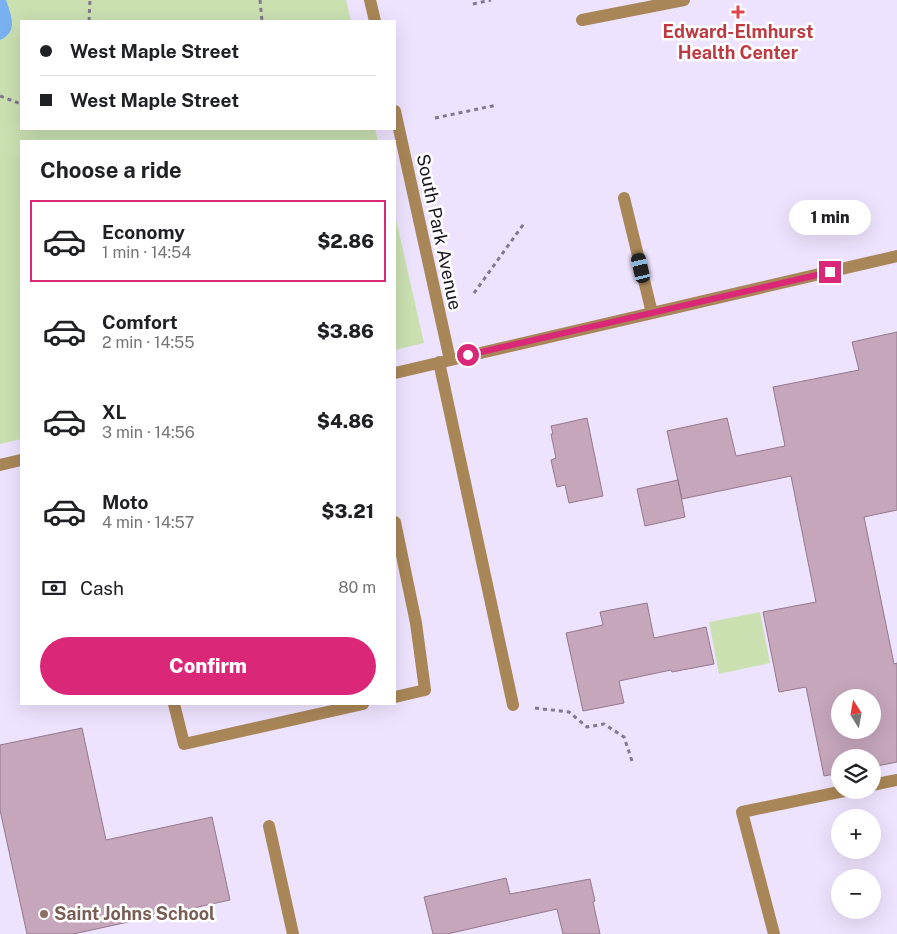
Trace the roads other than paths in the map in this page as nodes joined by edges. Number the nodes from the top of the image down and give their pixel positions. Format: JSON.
{"nodes":[{"id":1,"x":370,"y":0,"type":"edge"},
{"id":2,"x":684,"y":0,"type":"edge"},
{"id":3,"x":375,"y":20,"type":"edge"},
{"id":4,"x":582,"y":20,"type":"dead end"},
{"id":5,"x":396,"y":117,"type":"edge"},
{"id":6,"x":624,"y":198,"type":"dead end"},
{"id":7,"x":897,"y":256,"type":"edge"},
{"id":8,"x":652,"y":313,"type":"junction"},
{"id":9,"x":444,"y":361,"type":"junction"},
{"id":10,"x":396,"y":373,"type":"edge"},
{"id":11,"x":20,"y":460,"type":"edge"},
{"id":12,"x":0,"y":465,"type":"edge"},
{"id":13,"x":396,"y":527,"type":"edge"},
{"id":14,"x":396,"y":696,"type":"edge"},
{"id":15,"x":174,"y":705,"type":"edge"},
{"id":16,"x":359,"y":705,"type":"edge"},
{"id":17,"x":513,"y":705,"type":"road end"},
{"id":18,"x":897,"y":780,"type":"edge"},
{"id":19,"x":881,"y":783,"type":"edge"},
{"id":20,"x":831,"y":794,"type":"edge"},
{"id":21,"x":269,"y":826,"type":"dead end"},
{"id":22,"x":293,"y":934,"type":"edge"},
{"id":23,"x":774,"y":934,"type":"edge"}],
"edges":[{"from":1,"to":3,"type":"street"},
{"from":2,"to":4,"type":"street"},
{"from":5,"to":9,"type":"street","name":"South Park Avenue"},
{"from":6,"to":8,"type":"street"},
{"from":7,"to":8,"type":"street"},
{"from":8,"to":9,"type":"street"},
{"from":9,"to":10,"type":"street"},
{"from":9,"to":17,"type":"street","name":"South Park Avenue"},
{"from":11,"to":12,"type":"street"},
{"from":13,"to":14,"type":"street"},
{"from":15,"to":16,"type":"street"},
{"from":18,"to":19,"type":"street"},
{"from":20,"to":23,"type":"street"},
{"from":21,"to":22,"type":"street"}]}
